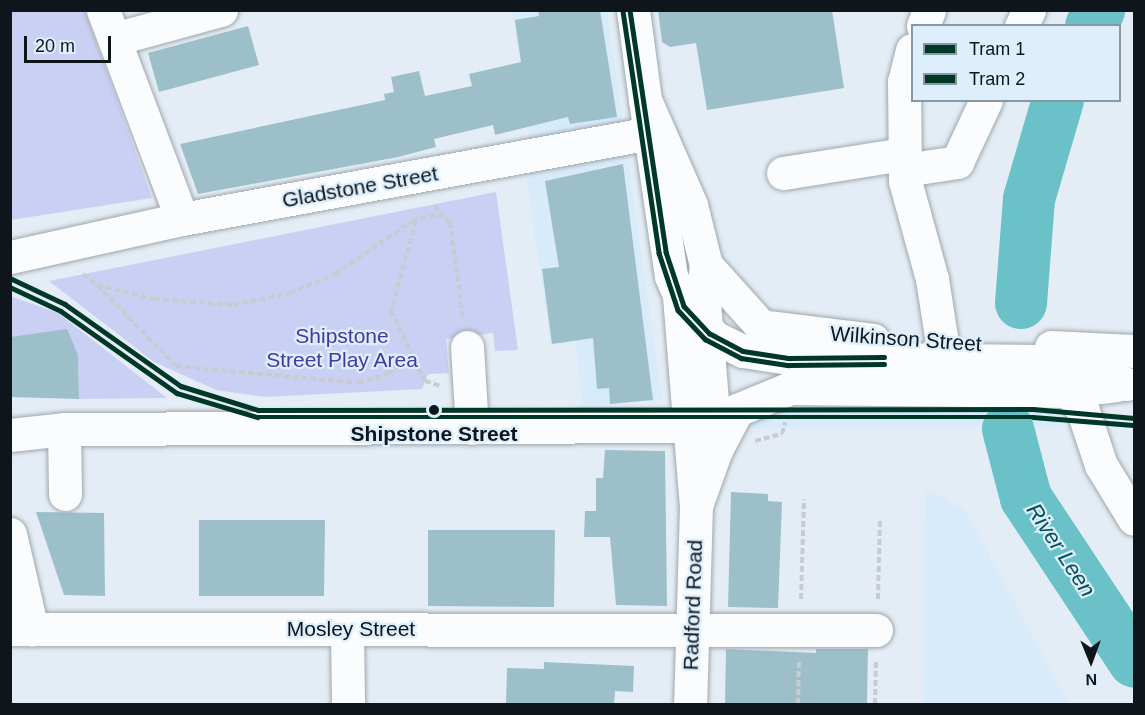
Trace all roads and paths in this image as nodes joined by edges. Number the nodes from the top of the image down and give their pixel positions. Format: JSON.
{"nodes":[{"id":1,"x":221,"y":10,"type":"edge"},
{"id":2,"x":633,"y":10,"type":"edge"},
{"id":3,"x":1029,"y":10,"type":"edge"},
{"id":4,"x":1022,"y":24,"type":"edge"},
{"id":5,"x":109,"y":25,"type":"edge"},
{"id":6,"x":911,"y":54,"type":"edge"},
{"id":7,"x":985,"y":102,"type":"edge"},
{"id":8,"x":653,"y":133,"type":"junction"},
{"id":9,"x":904,"y":162,"type":"junction"},
{"id":10,"x":783,"y":173,"type":"dead end"},
{"id":11,"x":429,"y":174,"type":"junction"},
{"id":12,"x":438,"y":214,"type":"junction"},
{"id":13,"x":182,"y":219,"type":"junction"},
{"id":14,"x":416,"y":220,"type":"junction"},
{"id":15,"x":10,"y":244,"type":"edge"},
{"id":16,"x":62,"y":244,"type":"junction"},
{"id":17,"x":10,"y":257,"type":"edge"},
{"id":18,"x":706,"y":266,"type":"junction"},
{"id":19,"x":97,"y":285,"type":"junction"},
{"id":20,"x":679,"y":296,"type":"junction"},
{"id":21,"x":753,"y":322,"type":"junction"},
{"id":22,"x":709,"y":333,"type":"junction"},
{"id":23,"x":942,"y":343,"type":"junction"},
{"id":24,"x":467,"y":346,"type":"joint"},
{"id":25,"x":1068,"y":348,"type":"junction"},
{"id":26,"x":1134,"y":351,"type":"edge"},
{"id":27,"x":411,"y":357,"type":"junction"},
{"id":28,"x":684,"y":375,"type":"junction"},
{"id":29,"x":1132,"y":378,"type":"edge"},
{"id":30,"x":1069,"y":391,"type":"junction"},
{"id":31,"x":472,"y":392,"type":"junction"},
{"id":32,"x":687,"y":426,"type":"junction"},
{"id":33,"x":472,"y":428,"type":"junction"},
{"id":34,"x":64,"y":429,"type":"junction"},
{"id":35,"x":10,"y":435,"type":"edge"},
{"id":36,"x":716,"y":450,"type":"junction"},
{"id":37,"x":65,"y":494,"type":"dead end"},
{"id":38,"x":696,"y":506,"type":"junction"},
{"id":39,"x":1134,"y":519,"type":"edge"},
{"id":40,"x":10,"y":534,"type":"edge"},
{"id":41,"x":692,"y":627,"type":"junction"},
{"id":42,"x":21,"y":629,"type":"edge"},
{"id":43,"x":347,"y":630,"type":"junction"},
{"id":44,"x":876,"y":630,"type":"dead end"},
{"id":45,"x":348,"y":705,"type":"edge"},
{"id":46,"x":690,"y":705,"type":"edge"}],
"edges":[{"from":1,"to":5,"type":"street"},
{"from":2,"to":8,"type":"street"},
{"from":3,"to":4,"type":"street"},
{"from":5,"to":13,"type":"street"},
{"from":6,"to":9,"type":"street"},
{"from":7,"to":9,"type":"street"},
{"from":8,"to":11,"type":"street","name":"Gladstone Street"},
{"from":8,"to":18,"type":"street","name":"Radford Road"},
{"from":8,"to":20,"type":"street"},
{"from":9,"to":10,"type":"street"},
{"from":9,"to":23,"type":"street"},
{"from":11,"to":12,"type":"path"},
{"from":11,"to":13,"type":"street","name":"Gladstone Street"},
{"from":12,"to":14,"type":"path"},
{"from":12,"to":24,"type":"path"},
{"from":13,"to":16,"type":"street","name":"Gladstone Street"},
{"from":14,"to":19,"type":"path"},
{"from":14,"to":27,"type":"path"},
{"from":15,"to":16,"type":"street","name":"Gladstone Street"},
{"from":16,"to":17,"type":"street","name":"Gladstone Street"},
{"from":16,"to":19,"type":"path"},
{"from":18,"to":21,"type":"street"},
{"from":18,"to":22,"type":"street","name":"Radford Road"},
{"from":19,"to":27,"type":"path"},
{"from":20,"to":22,"type":"street"},
{"from":20,"to":28,"type":"street","name":"Radford Road"},
{"from":21,"to":22,"type":"street"},
{"from":21,"to":23,"type":"street","name":"Wilkinson Street"},
{"from":22,"to":28,"type":"street","name":"Radford Road"},
{"from":22,"to":29,"type":"street"},
{"from":22,"to":36,"type":"street","name":"Radford Road"},
{"from":23,"to":25,"type":"street","name":"Wilkinson Street"},
{"from":24,"to":31,"type":"street"},
{"from":25,"to":26,"type":"street","name":"Wilkinson Street"},
{"from":25,"to":29,"type":"street"},
{"from":27,"to":31,"type":"path"},
{"from":28,"to":32,"type":"street","name":"Radford Road"},
{"from":29,"to":30,"type":"street"},
{"from":30,"to":36,"type":"street"},
{"from":30,"to":39,"type":"street"},
{"from":31,"to":33,"type":"street"},
{"from":32,"to":33,"type":"street"},
{"from":32,"to":38,"type":"street","name":"Radford Road"},
{"from":33,"to":34,"type":"street"},
{"from":34,"to":35,"type":"street"},
{"from":34,"to":37,"type":"street"},
{"from":36,"to":38,"type":"street","name":"Radford Road"},
{"from":38,"to":41,"type":"street","name":"Radford Road"},
{"from":40,"to":42,"type":"street"},
{"from":41,"to":43,"type":"street","name":"Mosley Street"},
{"from":41,"to":44,"type":"street","name":"Mosley Street"},
{"from":41,"to":46,"type":"street","name":"Radford Road"},
{"from":42,"to":43,"type":"street","name":"Mosley Street"},
{"from":43,"to":45,"type":"street"}]}
